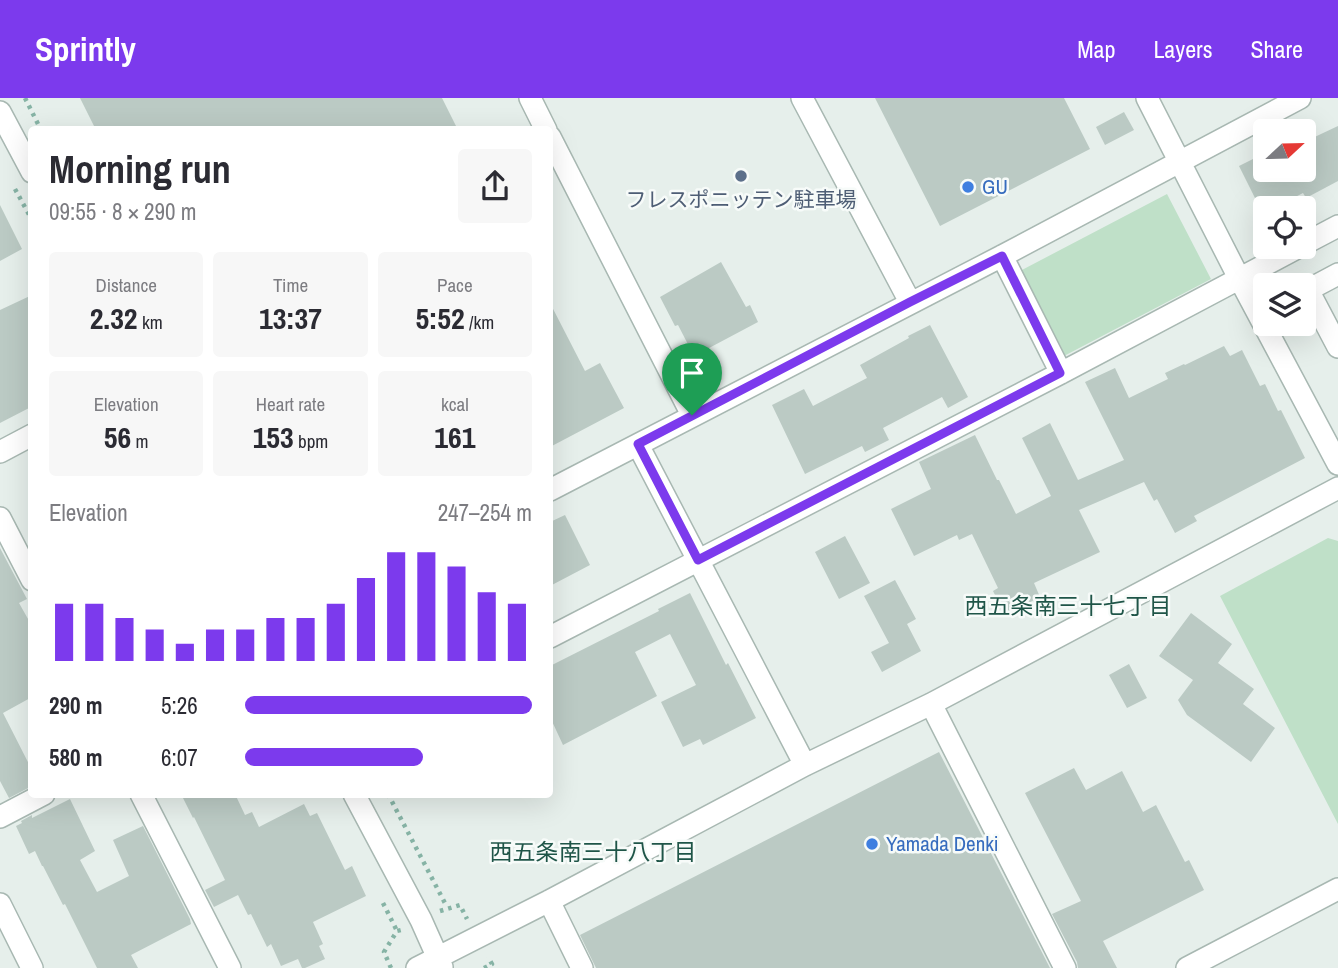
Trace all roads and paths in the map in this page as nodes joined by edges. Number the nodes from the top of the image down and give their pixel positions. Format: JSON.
{"nodes":[{"id":1,"x":25,"y":98,"type":"edge"},
{"id":2,"x":530,"y":98,"type":"edge"},
{"id":3,"x":802,"y":98,"type":"edge"},
{"id":4,"x":1147,"y":98,"type":"edge"},
{"id":5,"x":1287,"y":101,"type":"edge"},
{"id":6,"x":0,"y":112,"type":"edge"},
{"id":7,"x":39,"y":126,"type":"edge"},
{"id":8,"x":544,"y":126,"type":"edge"},
{"id":9,"x":553,"y":142,"type":"edge"},
{"id":10,"x":1180,"y":161,"type":"junction"},
{"id":11,"x":28,"y":164,"type":"edge"},
{"id":12,"x":1338,"y":228,"type":"edge"},
{"id":13,"x":1316,"y":238,"type":"edge"},
{"id":14,"x":1002,"y":256,"type":"junction"},
{"id":15,"x":1276,"y":259,"type":"edge"},
{"id":16,"x":1338,"y":274,"type":"edge"},
{"id":17,"x":1239,"y":278,"type":"junction"},
{"id":18,"x":910,"y":302,"type":"junction"},
{"id":19,"x":1338,"y":347,"type":"edge"},
{"id":20,"x":1060,"y":373,"type":"junction"},
{"id":21,"x":692,"y":415,"type":"junction"},
{"id":22,"x":28,"y":437,"type":"edge"},
{"id":23,"x":638,"y":444,"type":"junction"},
{"id":24,"x":0,"y":452,"type":"edge"},
{"id":25,"x":1338,"y":464,"type":"edge"},
{"id":26,"x":553,"y":488,"type":"edge"},
{"id":27,"x":1338,"y":488,"type":"edge"},
{"id":28,"x":0,"y":518,"type":"edge"},
{"id":29,"x":698,"y":560,"type":"junction"},
{"id":30,"x":28,"y":572,"type":"edge"},
{"id":31,"x":553,"y":636,"type":"edge"},
{"id":32,"x":931,"y":704,"type":"junction"},
{"id":33,"x":805,"y":765,"type":"junction"},
{"id":34,"x":36,"y":798,"type":"edge"},
{"id":35,"x":143,"y":798,"type":"edge"},
{"id":36,"x":356,"y":798,"type":"edge"},
{"id":37,"x":390,"y":798,"type":"edge"},
{"id":38,"x":0,"y":817,"type":"edge"},
{"id":39,"x":1338,"y":889,"type":"edge"},
{"id":40,"x":549,"y":901,"type":"junction"},
{"id":41,"x":0,"y":904,"type":"edge"},
{"id":42,"x":447,"y":907,"type":"dead end"},
{"id":43,"x":440,"y":962,"type":"edge"},
{"id":44,"x":1213,"y":962,"type":"edge"},
{"id":45,"x":32,"y":968,"type":"edge"},
{"id":46,"x":230,"y":968,"type":"edge"},
{"id":47,"x":416,"y":968,"type":"edge"},
{"id":48,"x":582,"y":968,"type":"edge"},
{"id":49,"x":1065,"y":968,"type":"edge"},
{"id":50,"x":1187,"y":968,"type":"edge"}],
"edges":[{"from":1,"to":7,"type":"path"},
{"from":2,"to":8,"type":"street"},
{"from":3,"to":18,"type":"street"},
{"from":4,"to":10,"type":"street"},
{"from":5,"to":10,"type":"street"},
{"from":6,"to":11,"type":"street"},
{"from":9,"to":21,"type":"street"},
{"from":10,"to":14,"type":"street"},
{"from":10,"to":17,"type":"street"},
{"from":12,"to":13,"type":"street"},
{"from":14,"to":18,"type":"street"},
{"from":14,"to":20,"type":"street"},
{"from":15,"to":17,"type":"street"},
{"from":16,"to":19,"type":"street"},
{"from":17,"to":20,"type":"street"},
{"from":17,"to":25,"type":"street"},
{"from":18,"to":21,"type":"street"},
{"from":20,"to":29,"type":"street"},
{"from":21,"to":23,"type":"street"},
{"from":22,"to":24,"type":"street"},
{"from":23,"to":26,"type":"street"},
{"from":23,"to":29,"type":"street"},
{"from":27,"to":32,"type":"street"},
{"from":28,"to":30,"type":"street"},
{"from":29,"to":31,"type":"street"},
{"from":29,"to":33,"type":"street"},
{"from":32,"to":33,"type":"street"},
{"from":32,"to":49,"type":"street"},
{"from":33,"to":40,"type":"street"},
{"from":34,"to":38,"type":"street"},
{"from":35,"to":46,"type":"street"},
{"from":36,"to":43,"type":"street"},
{"from":37,"to":42,"type":"path"},
{"from":39,"to":44,"type":"street"},
{"from":40,"to":43,"type":"street"},
{"from":40,"to":48,"type":"street"},
{"from":41,"to":45,"type":"street"},
{"from":43,"to":47,"type":"street"},
{"from":44,"to":50,"type":"street"}]}
